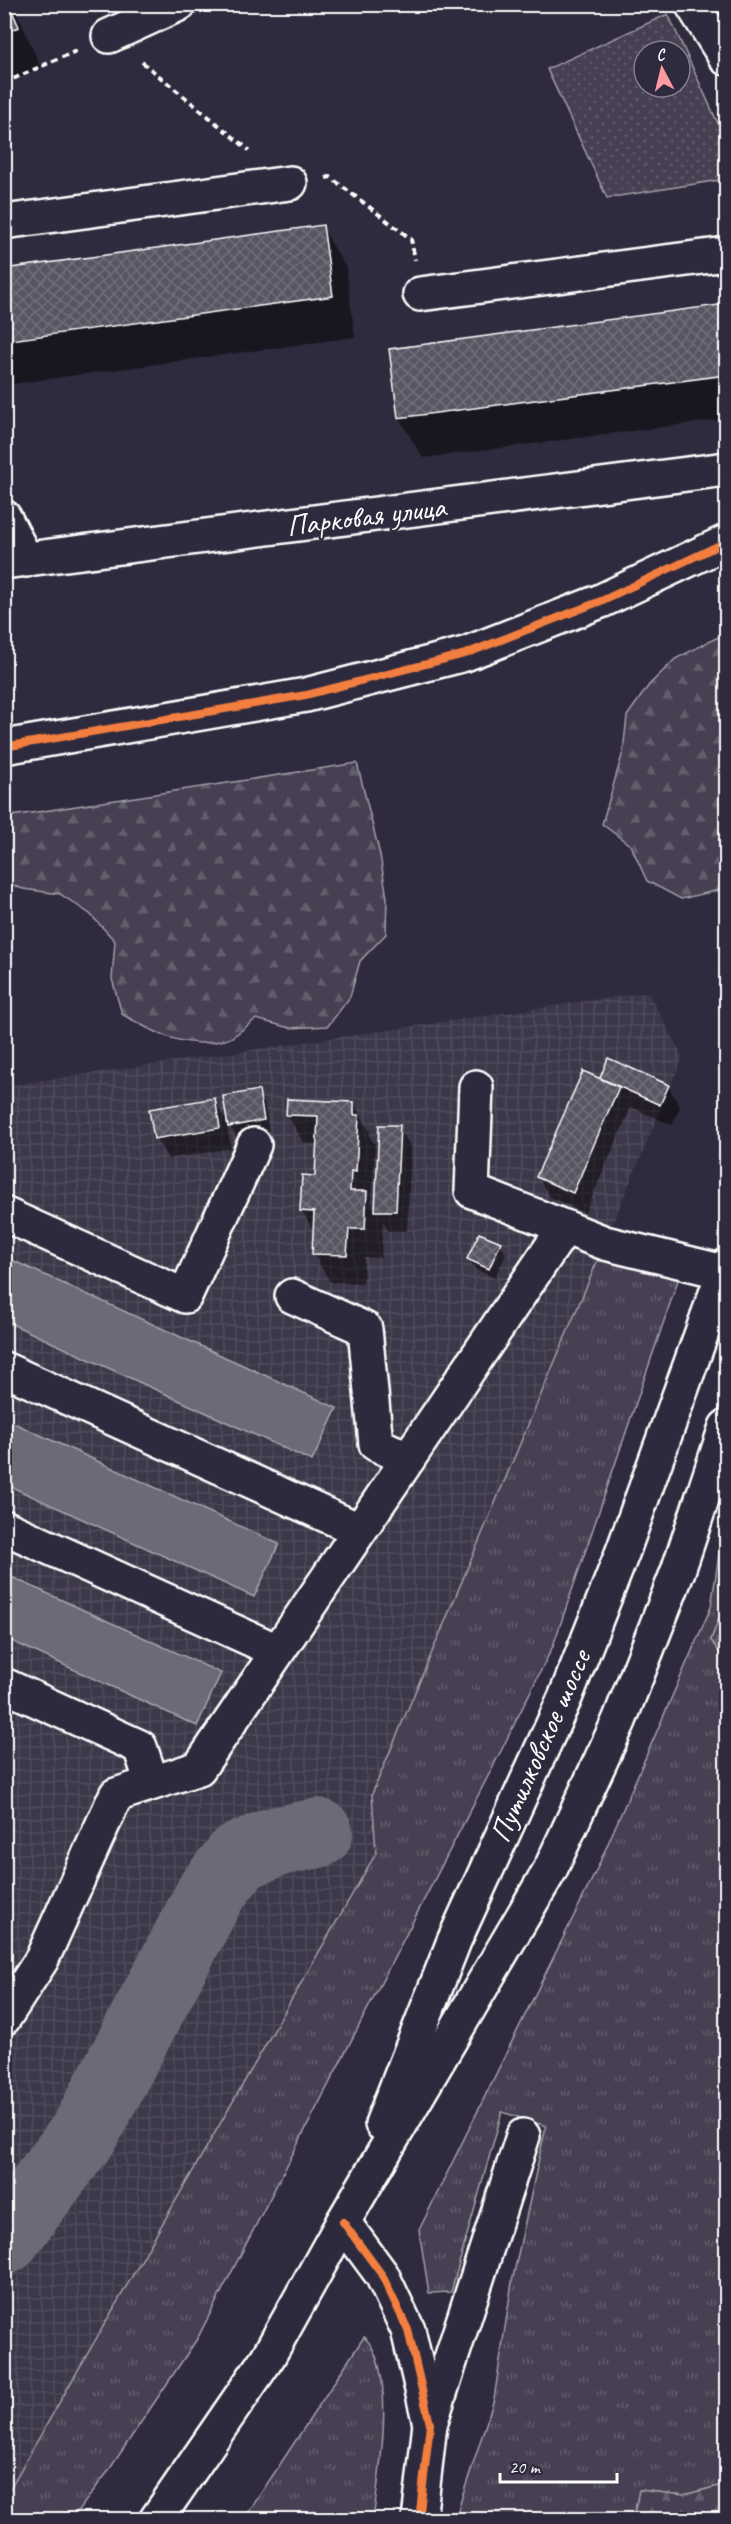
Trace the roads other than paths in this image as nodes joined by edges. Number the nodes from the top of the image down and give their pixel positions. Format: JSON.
{"nodes":[{"id":1,"x":179,"y":4,"type":"edge"},
{"id":2,"x":692,"y":4,"type":"edge"},
{"id":3,"x":116,"y":33,"type":"road end"},
{"id":4,"x":726,"y":58,"type":"edge"},
{"id":5,"x":290,"y":183,"type":"road end"},
{"id":6,"x":4,"y":222,"type":"edge"},
{"id":7,"x":726,"y":254,"type":"edge"},
{"id":8,"x":420,"y":294,"type":"road end"},
{"id":9,"x":726,"y":469,"type":"edge"},
{"id":10,"x":4,"y":517,"type":"edge"},
{"id":11,"x":726,"y":542,"type":"edge"},
{"id":12,"x":15,"y":561,"type":"edge"},
{"id":13,"x":4,"y":747,"type":"edge"},
{"id":14,"x":476,"y":1087,"type":"dead end"},
{"id":15,"x":254,"y":1144,"type":"dead end"},
{"id":16,"x":4,"y":1214,"type":"edge"},
{"id":17,"x":565,"y":1227,"type":"junction"},
{"id":18,"x":725,"y":1269,"type":"edge"},
{"id":19,"x":292,"y":1296,"type":"dead end"},
{"id":20,"x":4,"y":1369,"type":"edge"},
{"id":21,"x":726,"y":1427,"type":"edge"},
{"id":22,"x":408,"y":1459,"type":"junction"},
{"id":23,"x":4,"y":1527,"type":"edge"},
{"id":24,"x":359,"y":1530,"type":"junction"},
{"id":25,"x":277,"y":1652,"type":"junction"},
{"id":26,"x":4,"y":1685,"type":"edge"},
{"id":27,"x":152,"y":1783,"type":"junction"},
{"id":28,"x":4,"y":2018,"type":"edge"},
{"id":29,"x":523,"y":2136,"type":"dead end"},
{"id":30,"x":343,"y":2222,"type":"junction"},
{"id":31,"x":430,"y":2424,"type":"junction"},
{"id":32,"x":156,"y":2520,"type":"edge"},
{"id":33,"x":419,"y":2520,"type":"edge"}],
"edges":[{"from":1,"to":3,"type":"main road"},
{"from":2,"to":4,"type":"main road"},
{"from":5,"to":6,"type":"main road"},
{"from":7,"to":8,"type":"main road"},
{"from":9,"to":12,"type":"main road","name":"Парковая улица"},
{"from":10,"to":12,"type":"main road"},
{"from":11,"to":13,"type":"main road"},
{"from":14,"to":17,"type":"main road"},
{"from":15,"to":16,"type":"main road"},
{"from":17,"to":18,"type":"main road"},
{"from":17,"to":22,"type":"main road"},
{"from":18,"to":30,"type":"main road","name":"Путилковское шоссе"},
{"from":19,"to":22,"type":"main road"},
{"from":20,"to":24,"type":"main road"},
{"from":21,"to":30,"type":"main road","name":"Путилковское шоссе"},
{"from":22,"to":24,"type":"main road"},
{"from":23,"to":25,"type":"main road"},
{"from":24,"to":25,"type":"main road"},
{"from":25,"to":27,"type":"main road"},
{"from":26,"to":27,"type":"main road"},
{"from":27,"to":28,"type":"main road"},
{"from":29,"to":31,"type":"main road"},
{"from":30,"to":31,"type":"main road"},
{"from":30,"to":32,"type":"main road"},
{"from":31,"to":33,"type":"main road"}]}
